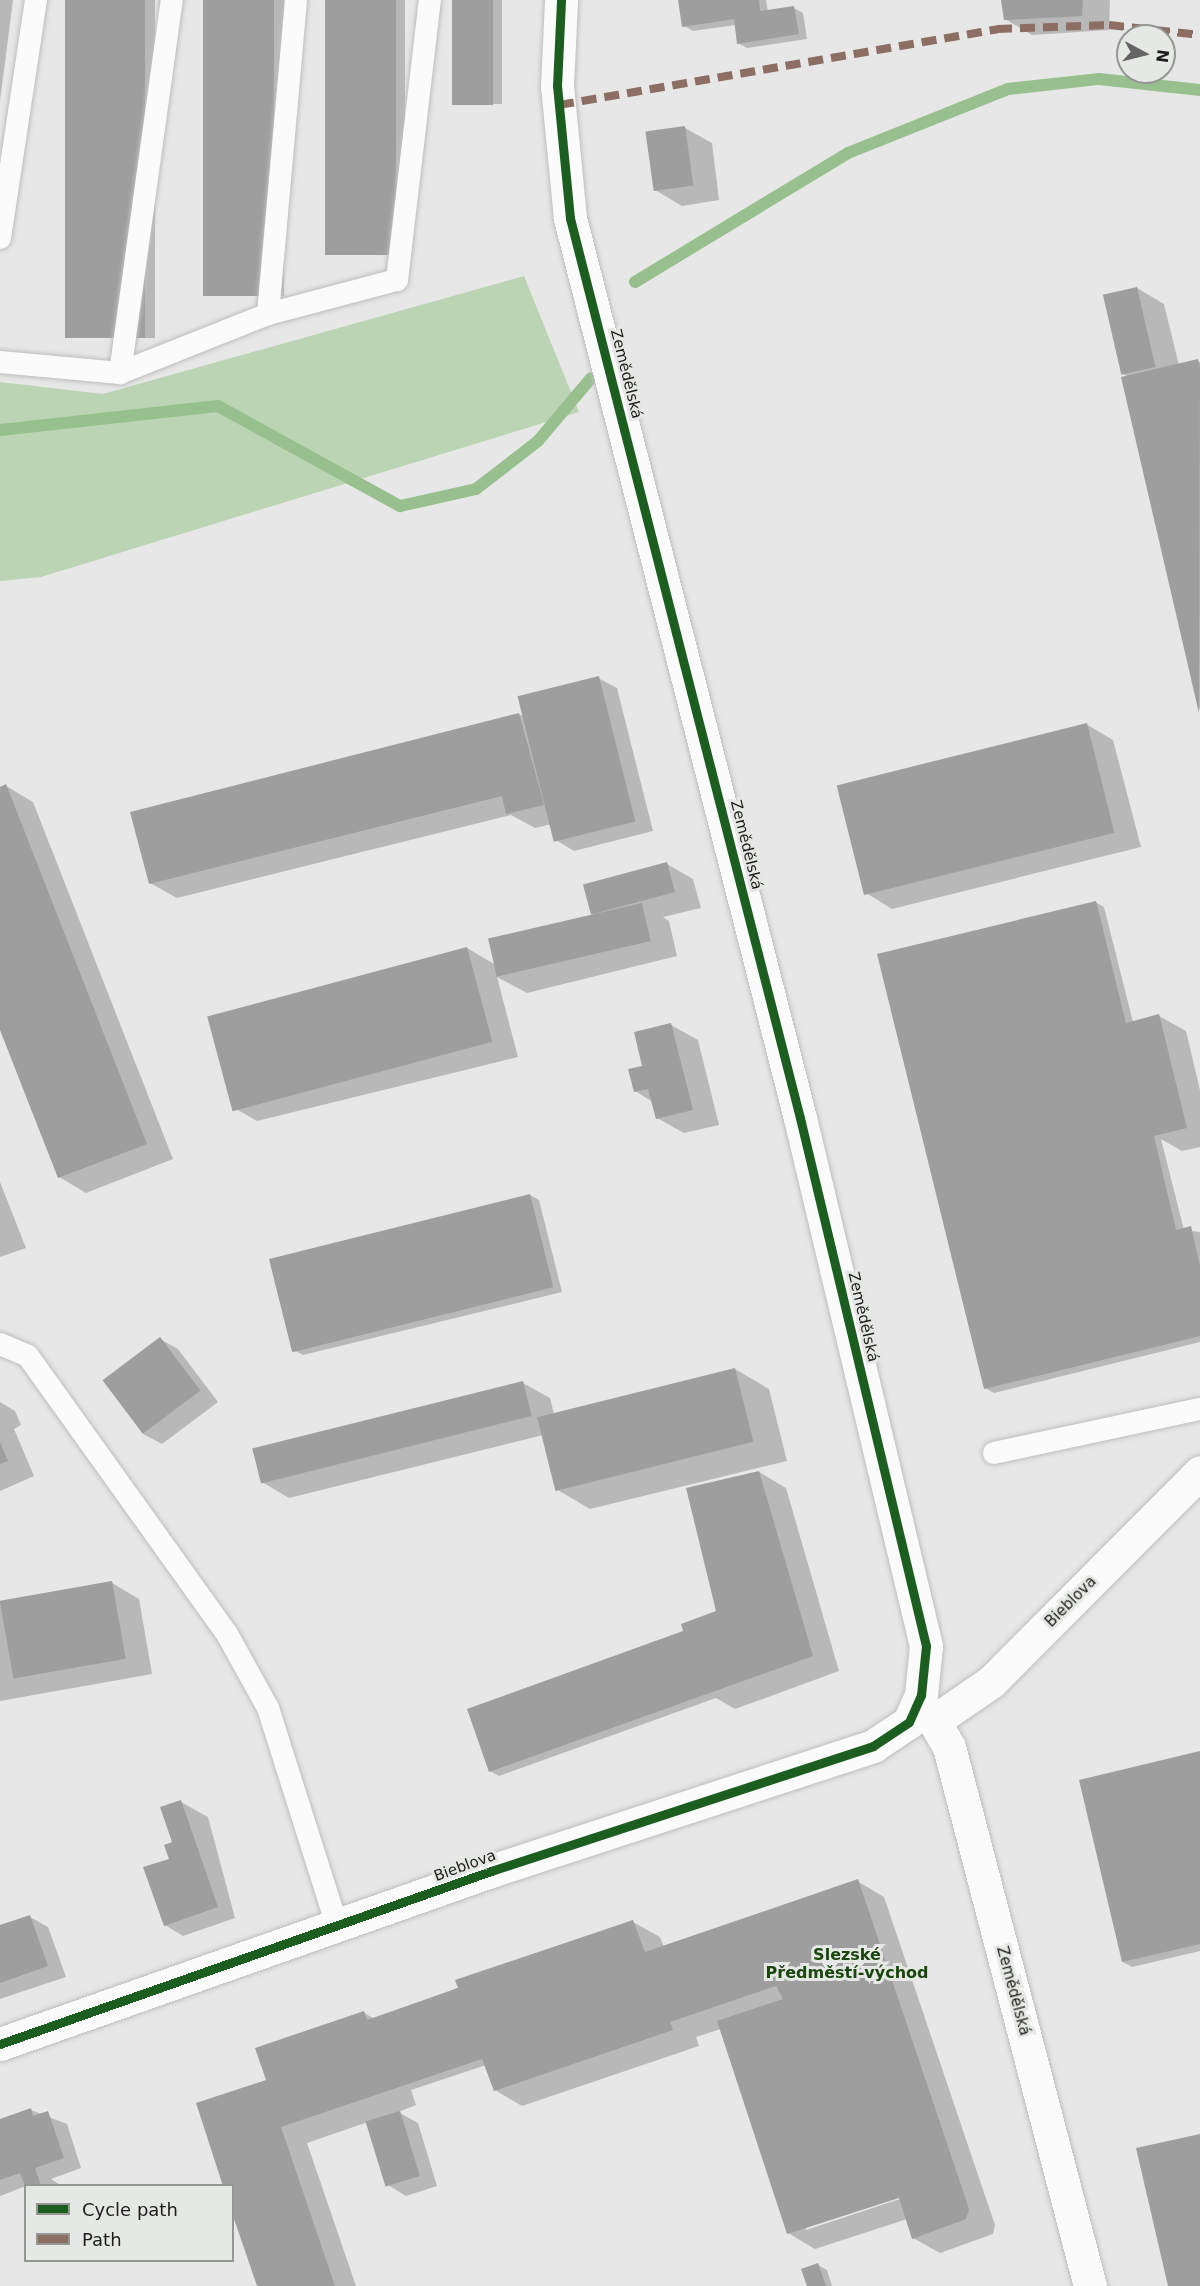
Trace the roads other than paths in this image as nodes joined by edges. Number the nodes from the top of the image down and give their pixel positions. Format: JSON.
{"nodes":[{"id":1,"x":36,"y":0,"type":"edge"},
{"id":2,"x":172,"y":0,"type":"edge"},
{"id":3,"x":296,"y":0,"type":"edge"},
{"id":4,"x":430,"y":0,"type":"edge"},
{"id":5,"x":561,"y":0,"type":"edge"},
{"id":6,"x":0,"y":238,"type":"edge"},
{"id":7,"x":268,"y":314,"type":"junction"},
{"id":8,"x":0,"y":362,"type":"edge"},
{"id":9,"x":120,"y":373,"type":"junction"},
{"id":10,"x":0,"y":1344,"type":"edge"},
{"id":11,"x":1200,"y":1409,"type":"edge"},
{"id":12,"x":994,"y":1453,"type":"dead end"},
{"id":13,"x":1200,"y":1472,"type":"edge"},
{"id":14,"x":924,"y":1708,"type":"junction"},
{"id":15,"x":337,"y":1925,"type":"junction"},
{"id":16,"x":0,"y":2044,"type":"edge"},
{"id":17,"x":1090,"y":2286,"type":"edge"}],
"edges":[{"from":1,"to":6,"type":"lane"},
{"from":2,"to":9,"type":"lane"},
{"from":3,"to":7,"type":"lane"},
{"from":4,"to":7,"type":"lane"},
{"from":5,"to":14,"type":"street","name":"Zemědělská"},
{"from":7,"to":9,"type":"lane"},
{"from":8,"to":9,"type":"lane"},
{"from":10,"to":15,"type":"lane"},
{"from":11,"to":12,"type":"lane"},
{"from":13,"to":14,"type":"street","name":"Bieblova"},
{"from":14,"to":15,"type":"street","name":"Bieblova"},
{"from":14,"to":17,"type":"street","name":"Zemědělská"},
{"from":15,"to":16,"type":"street","name":"Bieblova"}]}
